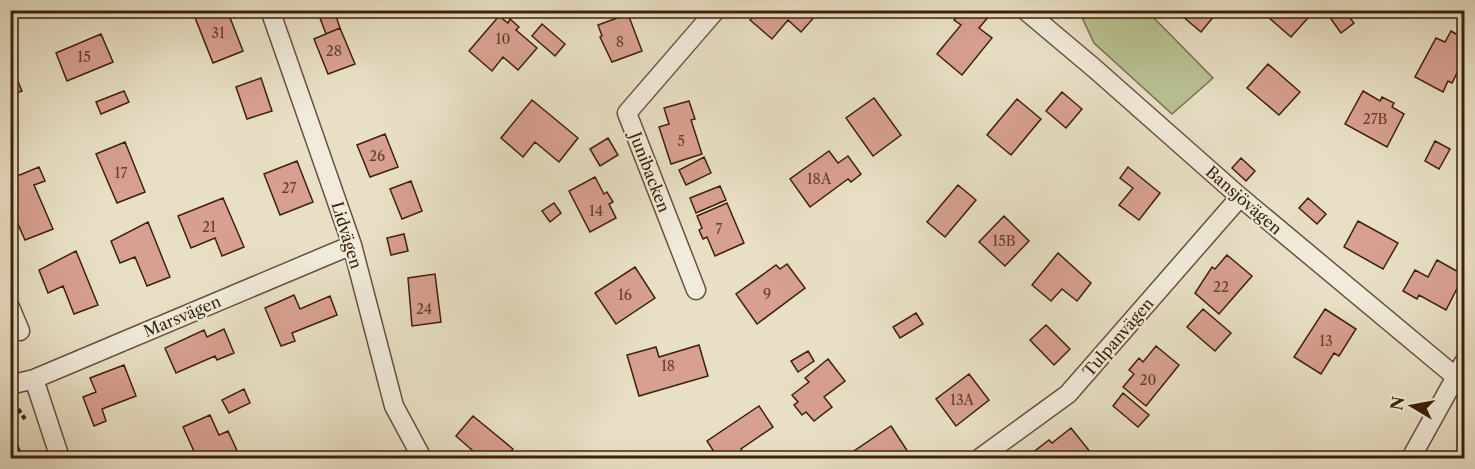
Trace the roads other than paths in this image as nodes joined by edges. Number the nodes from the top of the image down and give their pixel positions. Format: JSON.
{"nodes":[{"id":1,"x":270,"y":10,"type":"edge"},
{"id":2,"x":716,"y":10,"type":"edge"},
{"id":3,"x":1025,"y":10,"type":"edge"},
{"id":4,"x":1240,"y":197,"type":"junction"},
{"id":5,"x":352,"y":245,"type":"junction"},
{"id":6,"x":696,"y":290,"type":"dead end"},
{"id":7,"x":10,"y":308,"type":"edge"},
{"id":8,"x":20,"y":331,"type":"dead end"},
{"id":9,"x":1462,"y":376,"type":"edge"},
{"id":10,"x":34,"y":379,"type":"junction"},
{"id":11,"x":10,"y":385,"type":"edge"},
{"id":12,"x":60,"y":459,"type":"edge"},
{"id":13,"x":422,"y":459,"type":"edge"},
{"id":14,"x":980,"y":459,"type":"edge"},
{"id":15,"x":1411,"y":459,"type":"edge"}],
"edges":[{"from":1,"to":5,"type":"street","name":"Lidvägen"},
{"from":2,"to":6,"type":"street","name":"Junibacken"},
{"from":3,"to":4,"type":"street","name":"Bansjövägen"},
{"from":4,"to":9,"type":"street","name":"Bansjövägen"},
{"from":4,"to":14,"type":"street","name":"Tulpanvägen"},
{"from":5,"to":10,"type":"street","name":"Marsvägen"},
{"from":5,"to":13,"type":"street","name":"Lidvägen"},
{"from":7,"to":8,"type":"street"},
{"from":9,"to":15,"type":"street"},
{"from":10,"to":11,"type":"street","name":"Marsvägen"},
{"from":10,"to":12,"type":"street"}]}
